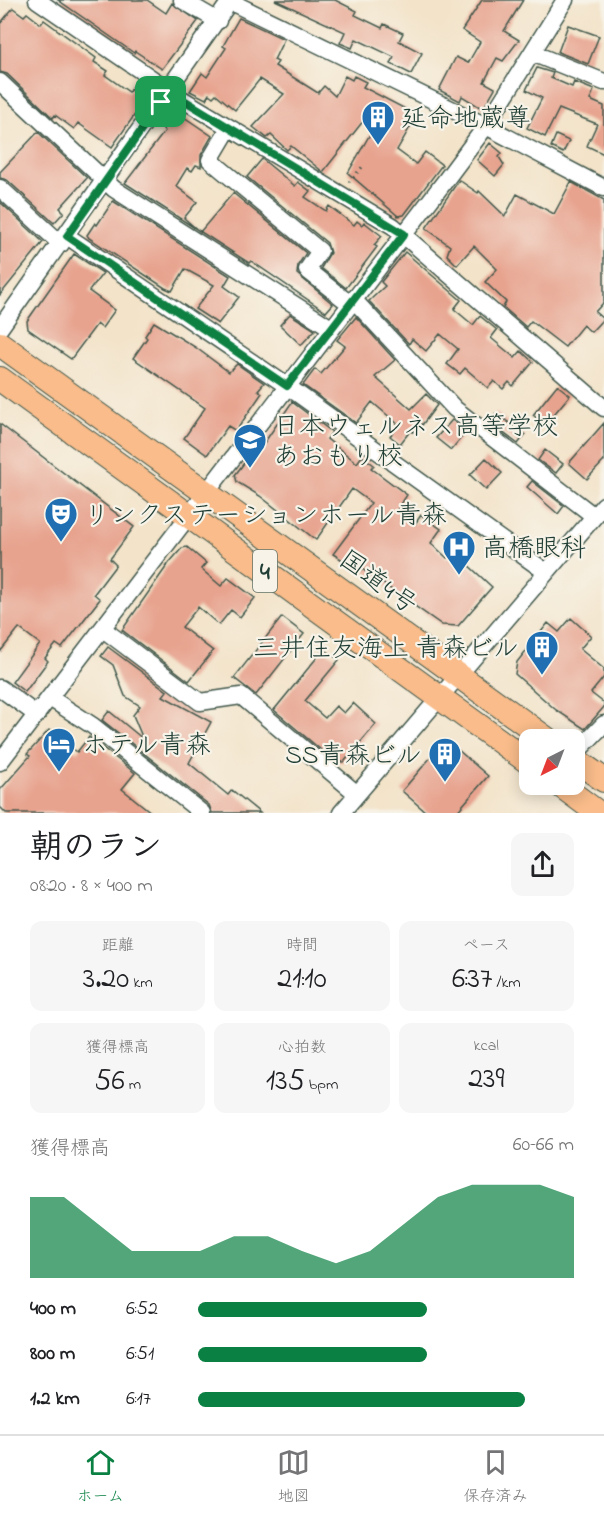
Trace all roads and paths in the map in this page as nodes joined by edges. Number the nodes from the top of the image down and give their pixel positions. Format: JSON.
{"nodes":[{"id":1,"x":38,"y":0,"type":"edge"},
{"id":2,"x":182,"y":0,"type":"edge"},
{"id":3,"x":565,"y":0,"type":"edge"},
{"id":4,"x":231,"y":1,"type":"edge"},
{"id":5,"x":218,"y":21,"type":"junction"},
{"id":6,"x":532,"y":53,"type":"junction"},
{"id":7,"x":0,"y":82,"type":"edge"},
{"id":8,"x":604,"y":82,"type":"edge"},
{"id":9,"x":169,"y":91,"type":"junction"},
{"id":10,"x":486,"y":126,"type":"junction"},
{"id":11,"x":229,"y":128,"type":"junction"},
{"id":12,"x":364,"y":165,"type":"dead end"},
{"id":13,"x":106,"y":181,"type":"junction"},
{"id":14,"x":0,"y":188,"type":"edge"},
{"id":15,"x":604,"y":188,"type":"edge"},
{"id":16,"x":340,"y":193,"type":"junction"},
{"id":17,"x":404,"y":234,"type":"junction"},
{"id":18,"x":64,"y":240,"type":"junction"},
{"id":19,"x":352,"y":301,"type":"junction"},
{"id":20,"x":0,"y":328,"type":"edge"},
{"id":21,"x":331,"y":328,"type":"junction"},
{"id":22,"x":0,"y":344,"type":"edge"},
{"id":23,"x":0,"y":379,"type":"edge"},
{"id":24,"x":287,"y":386,"type":"junction"},
{"id":25,"x":604,"y":408,"type":"edge"},
{"id":26,"x":207,"y":492,"type":"junction"},
{"id":27,"x":599,"y":511,"type":"edge"},
{"id":28,"x":189,"y":516,"type":"junction"},
{"id":29,"x":546,"y":572,"type":"junction"},
{"id":30,"x":102,"y":629,"type":"junction"},
{"id":31,"x":458,"y":674,"type":"junction"},
{"id":32,"x":0,"y":688,"type":"edge"},
{"id":33,"x":438,"y":697,"type":"junction"},
{"id":34,"x":50,"y":698,"type":"junction"},
{"id":35,"x":37,"y":715,"type":"junction"},
{"id":36,"x":604,"y":724,"type":"edge"},
{"id":37,"x":533,"y":729,"type":"edge"},
{"id":38,"x":585,"y":745,"type":"edge"},
{"id":39,"x":519,"y":755,"type":"edge"},
{"id":40,"x":0,"y":762,"type":"edge"},
{"id":41,"x":585,"y":765,"type":"edge"},
{"id":42,"x":604,"y":780,"type":"edge"},
{"id":43,"x":357,"y":794,"type":"junction"},
{"id":44,"x":574,"y":795,"type":"edge"},
{"id":45,"x":202,"y":813,"type":"edge"},
{"id":46,"x":341,"y":813,"type":"edge"},
{"id":47,"x":598,"y":813,"type":"edge"}],
"edges":[{"from":1,"to":9,"type":"street"},
{"from":2,"to":5,"type":"street"},
{"from":3,"to":6,"type":"street"},
{"from":4,"to":5,"type":"street"},
{"from":4,"to":10,"type":"street"},
{"from":5,"to":9,"type":"street"},
{"from":6,"to":8,"type":"street"},
{"from":6,"to":10,"type":"street"},
{"from":7,"to":13,"type":"street"},
{"from":9,"to":11,"type":"street"},
{"from":9,"to":13,"type":"street"},
{"from":10,"to":15,"type":"street"},
{"from":10,"to":17,"type":"street"},
{"from":11,"to":16,"type":"street"},
{"from":11,"to":19,"type":"street"},
{"from":12,"to":16,"type":"path"},
{"from":13,"to":18,"type":"street"},
{"from":13,"to":21,"type":"street"},
{"from":14,"to":18,"type":"street"},
{"from":16,"to":17,"type":"street"},
{"from":17,"to":19,"type":"street"},
{"from":17,"to":25,"type":"street"},
{"from":18,"to":20,"type":"street"},
{"from":18,"to":24,"type":"street"},
{"from":19,"to":21,"type":"street"},
{"from":19,"to":27,"type":"street"},
{"from":21,"to":24,"type":"street"},
{"from":22,"to":26,"type":"highway","name":"国道4号","number":"4"},
{"from":23,"to":28,"type":"highway","number":"4"},
{"from":24,"to":26,"type":"street"},
{"from":24,"to":29,"type":"street"},
{"from":26,"to":28,"type":"street"},
{"from":26,"to":31,"type":"highway","name":"国道4号","number":"4"},
{"from":27,"to":29,"type":"street"},
{"from":28,"to":30,"type":"street"},
{"from":28,"to":33,"type":"highway","number":"4"},
{"from":29,"to":31,"type":"street"},
{"from":30,"to":34,"type":"street"},
{"from":30,"to":43,"type":"street"},
{"from":31,"to":33,"type":"street"},
{"from":31,"to":37,"type":"highway","name":"国道4号","number":"4"},
{"from":32,"to":35,"type":"street"},
{"from":33,"to":39,"type":"highway","number":"4"},
{"from":33,"to":43,"type":"street"},
{"from":34,"to":35,"type":"street"},
{"from":34,"to":45,"type":"street"},
{"from":35,"to":40,"type":"street"},
{"from":36,"to":38,"type":"street"},
{"from":41,"to":42,"type":"highway"},
{"from":43,"to":46,"type":"street"},
{"from":44,"to":47,"type":"highway"}]}
